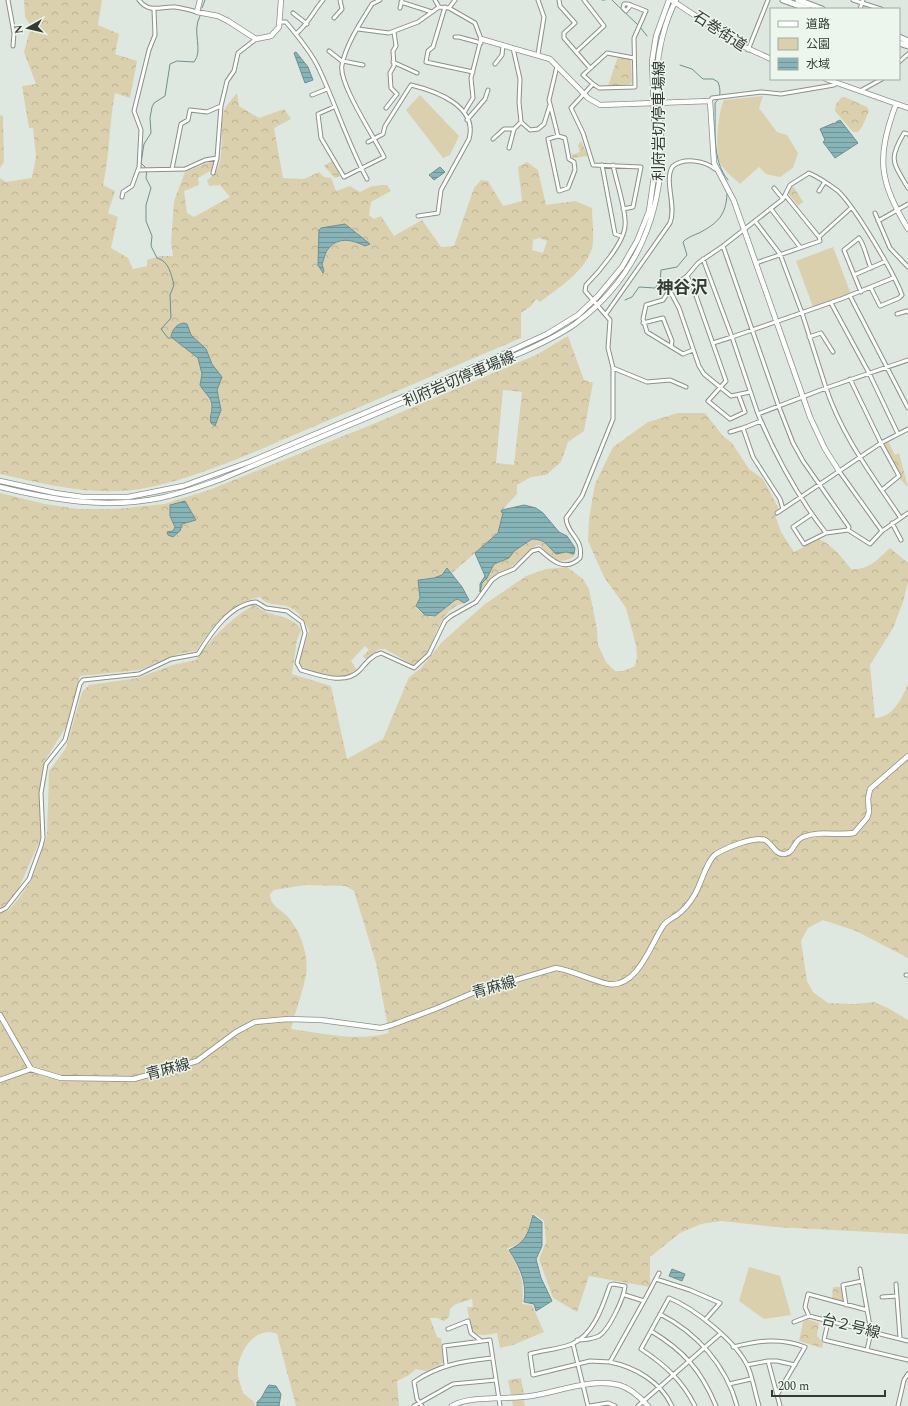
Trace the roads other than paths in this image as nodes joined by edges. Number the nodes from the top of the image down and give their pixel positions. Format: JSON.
{"nodes":[{"id":1,"x":8,"y":0,"type":"edge"},
{"id":2,"x":139,"y":0,"type":"edge"},
{"id":3,"x":200,"y":0,"type":"edge"},
{"id":4,"x":281,"y":0,"type":"edge"},
{"id":5,"x":323,"y":0,"type":"edge"},
{"id":6,"x":340,"y":0,"type":"edge"},
{"id":7,"x":380,"y":0,"type":"edge"},
{"id":8,"x":435,"y":0,"type":"edge"},
{"id":9,"x":455,"y":0,"type":"edge"},
{"id":10,"x":538,"y":0,"type":"edge"},
{"id":11,"x":560,"y":0,"type":"edge"},
{"id":12,"x":584,"y":0,"type":"edge"},
{"id":13,"x":768,"y":0,"type":"edge"},
{"id":14,"x":783,"y":0,"type":"edge"},
{"id":15,"x":798,"y":0,"type":"edge"},
{"id":16,"x":853,"y":0,"type":"edge"},
{"id":17,"x":401,"y":1,"type":"edge"},
{"id":18,"x":673,"y":1,"type":"edge"},
{"id":19,"x":863,"y":2,"type":"edge"},
{"id":20,"x":631,"y":5,"type":"dead end"},
{"id":21,"x":439,"y":7,"type":"junction"},
{"id":22,"x":400,"y":8,"type":"dead end"},
{"id":23,"x":445,"y":8,"type":"junction"},
{"id":24,"x":449,"y":8,"type":"junction"},
{"id":25,"x":805,"y":8,"type":"edge"},
{"id":26,"x":819,"y":8,"type":"edge"},
{"id":27,"x":878,"y":8,"type":"edge"},
{"id":28,"x":154,"y":10,"type":"junction"},
{"id":29,"x":197,"y":12,"type":"junction"},
{"id":30,"x":432,"y":12,"type":"junction"},
{"id":31,"x":293,"y":13,"type":"dead end"},
{"id":32,"x":334,"y":18,"type":"dead end"},
{"id":33,"x":280,"y":22,"type":"junction"},
{"id":34,"x":307,"y":24,"type":"junction"},
{"id":35,"x":358,"y":29,"type":"junction"},
{"id":36,"x":394,"y":32,"type":"junction"},
{"id":37,"x":296,"y":34,"type":"junction"},
{"id":38,"x":455,"y":37,"type":"dead end"},
{"id":39,"x":256,"y":39,"type":"junction"},
{"id":40,"x":481,"y":41,"type":"junction"},
{"id":41,"x":503,"y":45,"type":"junction"},
{"id":42,"x":13,"y":46,"type":"dead end"},
{"id":43,"x":513,"y":48,"type":"junction"},
{"id":44,"x":748,"y":50,"type":"junction"},
{"id":45,"x":329,"y":51,"type":"dead end"},
{"id":46,"x":576,"y":52,"type":"junction"},
{"id":47,"x":538,"y":54,"type":"junction"},
{"id":48,"x":908,"y":54,"type":"edge"},
{"id":49,"x":634,"y":58,"type":"junction"},
{"id":50,"x":770,"y":59,"type":"edge"},
{"id":51,"x":900,"y":61,"type":"edge"},
{"id":52,"x":343,"y":62,"type":"junction"},
{"id":53,"x":394,"y":62,"type":"junction"},
{"id":54,"x":495,"y":64,"type":"dead end"},
{"id":55,"x":363,"y":66,"type":"dead end"},
{"id":56,"x":557,"y":66,"type":"junction"},
{"id":57,"x":590,"y":68,"type":"junction"},
{"id":58,"x":473,"y":72,"type":"junction"},
{"id":59,"x":417,"y":73,"type":"dead end"},
{"id":60,"x":829,"y":80,"type":"edge"},
{"id":61,"x":880,"y":80,"type":"edge"},
{"id":62,"x":837,"y":83,"type":"junction"},
{"id":63,"x":593,"y":84,"type":"junction"},
{"id":64,"x":327,"y":89,"type":"junction"},
{"id":65,"x":488,"y":90,"type":"dead end"},
{"id":66,"x":860,"y":91,"type":"junction"},
{"id":67,"x":584,"y":94,"type":"junction"},
{"id":68,"x":312,"y":95,"type":"dead end"},
{"id":69,"x":710,"y":101,"type":"junction"},
{"id":70,"x":653,"y":102,"type":"junction"},
{"id":71,"x":659,"y":102,"type":"junction"},
{"id":72,"x":550,"y":104,"type":"junction"},
{"id":73,"x":896,"y":104,"type":"junction"},
{"id":74,"x":221,"y":106,"type":"junction"},
{"id":75,"x":334,"y":107,"type":"junction"},
{"id":76,"x":386,"y":108,"type":"dead end"},
{"id":77,"x":908,"y":108,"type":"edge"},
{"id":78,"x":465,"y":111,"type":"junction"},
{"id":79,"x":468,"y":120,"type":"junction"},
{"id":80,"x":521,"y":122,"type":"junction"},
{"id":81,"x":514,"y":129,"type":"junction"},
{"id":82,"x":908,"y":134,"type":"edge"},
{"id":83,"x":558,"y":136,"type":"junction"},
{"id":84,"x":375,"y":138,"type":"junction"},
{"id":85,"x":493,"y":139,"type":"dead end"},
{"id":86,"x":368,"y":142,"type":"dead end"},
{"id":87,"x":509,"y":148,"type":"dead end"},
{"id":88,"x":217,"y":158,"type":"junction"},
{"id":89,"x":602,"y":165,"type":"junction"},
{"id":90,"x":613,"y":165,"type":"junction"},
{"id":91,"x":362,"y":168,"type":"junction"},
{"id":92,"x":172,"y":169,"type":"junction"},
{"id":93,"x":716,"y":169,"type":"junction"},
{"id":94,"x":138,"y":170,"type":"junction"},
{"id":95,"x":213,"y":173,"type":"dead end"},
{"id":96,"x":367,"y":179,"type":"dead end"},
{"id":97,"x":824,"y":183,"type":"junction"},
{"id":98,"x":774,"y":188,"type":"dead end"},
{"id":99,"x":908,"y":188,"type":"edge"},
{"id":100,"x":819,"y":191,"type":"dead end"},
{"id":101,"x":785,"y":195,"type":"junction"},
{"id":102,"x":122,"y":197,"type":"dead end"},
{"id":103,"x":783,"y":199,"type":"junction"},
{"id":104,"x":908,"y":204,"type":"edge"},
{"id":105,"x":850,"y":208,"type":"junction"},
{"id":106,"x":623,"y":209,"type":"junction"},
{"id":107,"x":771,"y":209,"type":"junction"},
{"id":108,"x":897,"y":210,"type":"junction"},
{"id":109,"x":874,"y":213,"type":"dead end"},
{"id":110,"x":418,"y":216,"type":"dead end"},
{"id":111,"x":755,"y":221,"type":"junction"},
{"id":112,"x":878,"y":221,"type":"junction"},
{"id":113,"x":908,"y":229,"type":"edge"},
{"id":114,"x":744,"y":230,"type":"junction"},
{"id":115,"x":621,"y":236,"type":"junction"},
{"id":116,"x":819,"y":237,"type":"junction"},
{"id":117,"x":723,"y":246,"type":"junction"},
{"id":118,"x":800,"y":247,"type":"junction"},
{"id":119,"x":780,"y":254,"type":"junction"},
{"id":120,"x":703,"y":259,"type":"junction"},
{"id":121,"x":884,"y":262,"type":"junction"},
{"id":122,"x":756,"y":263,"type":"junction"},
{"id":123,"x":908,"y":267,"type":"edge"},
{"id":124,"x":871,"y":268,"type":"junction"},
{"id":125,"x":854,"y":275,"type":"junction"},
{"id":126,"x":687,"y":276,"type":"junction"},
{"id":127,"x":893,"y":278,"type":"junction"},
{"id":128,"x":871,"y":288,"type":"junction"},
{"id":129,"x":670,"y":291,"type":"junction"},
{"id":130,"x":861,"y":292,"type":"junction"},
{"id":131,"x":850,"y":296,"type":"junction"},
{"id":132,"x":596,"y":303,"type":"junction"},
{"id":133,"x":831,"y":303,"type":"junction"},
{"id":134,"x":908,"y":312,"type":"edge"},
{"id":135,"x":802,"y":313,"type":"junction"},
{"id":136,"x":606,"y":314,"type":"junction"},
{"id":137,"x":897,"y":314,"type":"dead end"},
{"id":138,"x":776,"y":322,"type":"junction"},
{"id":139,"x":644,"y":323,"type":"junction"},
{"id":140,"x":752,"y":330,"type":"junction"},
{"id":141,"x":732,"y":337,"type":"junction"},
{"id":142,"x":810,"y":337,"type":"junction"},
{"id":143,"x":713,"y":343,"type":"junction"},
{"id":144,"x":671,"y":347,"type":"junction"},
{"id":145,"x":693,"y":350,"type":"junction"},
{"id":146,"x":833,"y":352,"type":"dead end"},
{"id":147,"x":908,"y":360,"type":"edge"},
{"id":148,"x":888,"y":366,"type":"junction"},
{"id":149,"x":613,"y":368,"type":"junction"},
{"id":150,"x":869,"y":373,"type":"junction"},
{"id":151,"x":850,"y":379,"type":"junction"},
{"id":152,"x":686,"y":387,"type":"dead end"},
{"id":153,"x":720,"y":387,"type":"junction"},
{"id":154,"x":826,"y":388,"type":"junction"},
{"id":155,"x":750,"y":392,"type":"junction"},
{"id":156,"x":739,"y":396,"type":"junction"},
{"id":157,"x":802,"y":396,"type":"junction"},
{"id":158,"x":779,"y":407,"type":"junction"},
{"id":159,"x":908,"y":408,"type":"edge"},
{"id":160,"x":758,"y":414,"type":"junction"},
{"id":161,"x":761,"y":422,"type":"junction"},
{"id":162,"x":743,"y":428,"type":"junction"},
{"id":163,"x":908,"y":429,"type":"edge"},
{"id":164,"x":730,"y":432,"type":"dead end"},
{"id":165,"x":898,"y":434,"type":"junction"},
{"id":166,"x":880,"y":443,"type":"junction"},
{"id":167,"x":859,"y":457,"type":"junction"},
{"id":168,"x":839,"y":471,"type":"junction"},
{"id":169,"x":0,"y":481,"type":"edge"},
{"id":170,"x":819,"y":484,"type":"junction"},
{"id":171,"x":0,"y":487,"type":"edge"},
{"id":172,"x":882,"y":490,"type":"junction"},
{"id":173,"x":800,"y":497,"type":"junction"},
{"id":174,"x":783,"y":508,"type":"junction"},
{"id":175,"x":777,"y":513,"type":"dead end"},
{"id":176,"x":908,"y":513,"type":"edge"},
{"id":177,"x":812,"y":514,"type":"junction"},
{"id":178,"x":900,"y":517,"type":"junction"},
{"id":179,"x":892,"y":523,"type":"junction"},
{"id":180,"x":848,"y":530,"type":"junction"},
{"id":181,"x":882,"y":531,"type":"junction"},
{"id":182,"x":826,"y":533,"type":"junction"},
{"id":183,"x":901,"y":540,"type":"dead end"},
{"id":184,"x":908,"y":756,"type":"edge"},
{"id":185,"x":0,"y":911,"type":"edge"},
{"id":186,"x":0,"y":1015,"type":"edge"},
{"id":187,"x":31,"y":1069,"type":"junction"},
{"id":188,"x":0,"y":1080,"type":"edge"},
{"id":189,"x":860,"y":1269,"type":"dead end"},
{"id":190,"x":660,"y":1274,"type":"dead end"},
{"id":191,"x":656,"y":1279,"type":"junction"},
{"id":192,"x":862,"y":1281,"type":"junction"},
{"id":193,"x":896,"y":1284,"type":"dead end"},
{"id":194,"x":625,"y":1295,"type":"junction"},
{"id":195,"x":898,"y":1296,"type":"junction"},
{"id":196,"x":882,"y":1297,"type":"dead end"},
{"id":197,"x":644,"y":1300,"type":"junction"},
{"id":198,"x":846,"y":1304,"type":"junction"},
{"id":199,"x":867,"y":1310,"type":"junction"},
{"id":200,"x":660,"y":1314,"type":"junction"},
{"id":201,"x":809,"y":1316,"type":"junction"},
{"id":202,"x":705,"y":1320,"type":"junction"},
{"id":203,"x":794,"y":1322,"type":"dead end"},
{"id":204,"x":828,"y":1322,"type":"junction"},
{"id":205,"x":448,"y":1329,"type":"dead end"},
{"id":206,"x":650,"y":1331,"type":"junction"},
{"id":207,"x":871,"y":1332,"type":"junction"},
{"id":208,"x":720,"y":1334,"type":"junction"},
{"id":209,"x":900,"y":1338,"type":"junction"},
{"id":210,"x":480,"y":1340,"type":"junction"},
{"id":211,"x":577,"y":1340,"type":"junction"},
{"id":212,"x":908,"y":1341,"type":"edge"},
{"id":213,"x":572,"y":1344,"type":"junction"},
{"id":214,"x":733,"y":1347,"type":"junction"},
{"id":215,"x":705,"y":1348,"type":"junction"},
{"id":216,"x":867,"y":1350,"type":"junction"},
{"id":217,"x":492,"y":1358,"type":"junction"},
{"id":218,"x":908,"y":1360,"type":"edge"},
{"id":219,"x":690,"y":1361,"type":"junction"},
{"id":220,"x":768,"y":1361,"type":"junction"},
{"id":221,"x":610,"y":1362,"type":"junction"},
{"id":222,"x":577,"y":1364,"type":"junction"},
{"id":223,"x":795,"y":1364,"type":"junction"},
{"id":224,"x":446,"y":1365,"type":"junction"},
{"id":225,"x":747,"y":1365,"type":"junction"},
{"id":226,"x":908,"y":1374,"type":"edge"},
{"id":227,"x":675,"y":1375,"type":"junction"},
{"id":228,"x":751,"y":1378,"type":"junction"},
{"id":229,"x":496,"y":1380,"type":"junction"},
{"id":230,"x":729,"y":1384,"type":"junction"},
{"id":231,"x":583,"y":1386,"type":"junction"},
{"id":232,"x":660,"y":1388,"type":"junction"},
{"id":233,"x":777,"y":1395,"type":"junction"},
{"id":234,"x":499,"y":1398,"type":"junction"},
{"id":235,"x":644,"y":1401,"type":"junction"},
{"id":236,"x":419,"y":1403,"type":"junction"},
{"id":237,"x":414,"y":1406,"type":"edge"},
{"id":238,"x":422,"y":1406,"type":"edge"},
{"id":239,"x":452,"y":1406,"type":"edge"},
{"id":240,"x":500,"y":1406,"type":"edge"},
{"id":241,"x":589,"y":1406,"type":"edge"},
{"id":242,"x":616,"y":1406,"type":"edge"},
{"id":243,"x":638,"y":1406,"type":"edge"},
{"id":244,"x":648,"y":1406,"type":"edge"},
{"id":245,"x":672,"y":1406,"type":"edge"},
{"id":246,"x":695,"y":1406,"type":"edge"},
{"id":247,"x":716,"y":1406,"type":"edge"},
{"id":248,"x":737,"y":1406,"type":"edge"},
{"id":249,"x":758,"y":1406,"type":"edge"},
{"id":250,"x":780,"y":1406,"type":"edge"},
{"id":251,"x":898,"y":1406,"type":"edge"}],
"edges":[{"from":1,"to":42,"type":"street"},
{"from":2,"to":28,"type":"street"},
{"from":3,"to":29,"type":"street"},
{"from":4,"to":33,"type":"street"},
{"from":5,"to":34,"type":"street"},
{"from":6,"to":32,"type":"street"},
{"from":7,"to":35,"type":"street"},
{"from":8,"to":21,"type":"street"},
{"from":9,"to":24,"type":"street"},
{"from":10,"to":47,"type":"street"},
{"from":11,"to":46,"type":"street"},
{"from":12,"to":46,"type":"street"},
{"from":13,"to":44,"type":"street"},
{"from":14,"to":25,"type":"main road"},
{"from":15,"to":26,"type":"main road"},
{"from":16,"to":19,"type":"street"},
{"from":17,"to":22,"type":"street"},
{"from":17,"to":30,"type":"street"},
{"from":18,"to":44,"type":"street","name":"石巻街道"},
{"from":18,"to":70,"type":"street","name":"利府岩切停車場線"},
{"from":18,"to":71,"type":"street","name":"利府岩切停車場線"},
{"from":19,"to":27,"type":"street"},
{"from":20,"to":49,"type":"street"},
{"from":21,"to":23,"type":"street"},
{"from":21,"to":30,"type":"street"},
{"from":23,"to":24,"type":"street"},
{"from":23,"to":58,"type":"street"},
{"from":24,"to":40,"type":"street"},
{"from":28,"to":29,"type":"street"},
{"from":28,"to":94,"type":"street"},
{"from":29,"to":39,"type":"street"},
{"from":30,"to":36,"type":"street"},
{"from":31,"to":34,"type":"street"},
{"from":33,"to":37,"type":"street"},
{"from":33,"to":39,"type":"street"},
{"from":34,"to":37,"type":"street"},
{"from":35,"to":36,"type":"street"},
{"from":35,"to":52,"type":"street"},
{"from":36,"to":53,"type":"street"},
{"from":37,"to":64,"type":"street"},
{"from":38,"to":40,"type":"street"},
{"from":39,"to":74,"type":"street"},
{"from":40,"to":41,"type":"street"},
{"from":40,"to":58,"type":"street"},
{"from":41,"to":43,"type":"street"},
{"from":41,"to":54,"type":"street"},
{"from":43,"to":47,"type":"street"},
{"from":43,"to":80,"type":"street"},
{"from":44,"to":50,"type":"street","name":"石巻街道"},
{"from":45,"to":52,"type":"street"},
{"from":46,"to":57,"type":"street"},
{"from":47,"to":56,"type":"street"},
{"from":48,"to":51,"type":"street"},
{"from":49,"to":57,"type":"street"},
{"from":49,"to":63,"type":"street"},
{"from":52,"to":55,"type":"street"},
{"from":52,"to":84,"type":"street"},
{"from":53,"to":59,"type":"street"},
{"from":53,"to":76,"type":"street"},
{"from":56,"to":67,"type":"street"},
{"from":56,"to":72,"type":"street"},
{"from":57,"to":63,"type":"street"},
{"from":58,"to":78,"type":"street"},
{"from":60,"to":62,"type":"street"},
{"from":61,"to":66,"type":"street"},
{"from":62,"to":66,"type":"street"},
{"from":62,"to":69,"type":"street"},
{"from":63,"to":67,"type":"street"},
{"from":64,"to":68,"type":"street"},
{"from":64,"to":75,"type":"street"},
{"from":65,"to":79,"type":"street"},
{"from":66,"to":73,"type":"street"},
{"from":67,"to":70,"type":"street"},
{"from":67,"to":89,"type":"street"},
{"from":69,"to":71,"type":"street"},
{"from":69,"to":93,"type":"street"},
{"from":70,"to":71,"type":"street"},
{"from":70,"to":132,"type":"street","name":"利府岩切停車場線"},
{"from":71,"to":132,"type":"street","name":"利府岩切停車場線"},
{"from":72,"to":80,"type":"street"},
{"from":72,"to":83,"type":"street"},
{"from":73,"to":77,"type":"street"},
{"from":73,"to":108,"type":"street"},
{"from":74,"to":88,"type":"street"},
{"from":74,"to":92,"type":"street"},
{"from":75,"to":91,"type":"street"},
{"from":75,"to":91,"type":"street"},
{"from":78,"to":79,"type":"street"},
{"from":78,"to":84,"type":"street"},
{"from":79,"to":110,"type":"street"},
{"from":80,"to":81,"type":"street"},
{"from":81,"to":85,"type":"street"},
{"from":81,"to":87,"type":"street"},
{"from":82,"to":99,"type":"street"},
{"from":83,"to":83,"type":"street"},
{"from":84,"to":86,"type":"street"},
{"from":84,"to":91,"type":"street"},
{"from":88,"to":92,"type":"street"},
{"from":88,"to":95,"type":"street"},
{"from":89,"to":90,"type":"street"},
{"from":89,"to":115,"type":"street"},
{"from":90,"to":106,"type":"street"},
{"from":90,"to":106,"type":"street"},
{"from":91,"to":96,"type":"street"},
{"from":92,"to":94,"type":"street"},
{"from":93,"to":114,"type":"street"},
{"from":93,"to":136,"type":"street"},
{"from":94,"to":102,"type":"street"},
{"from":97,"to":100,"type":"street"},
{"from":97,"to":101,"type":"street"},
{"from":97,"to":105,"type":"street"},
{"from":98,"to":103,"type":"street"},
{"from":101,"to":103,"type":"street"},
{"from":101,"to":116,"type":"street"},
{"from":103,"to":107,"type":"street"},
{"from":104,"to":108,"type":"street"},
{"from":105,"to":116,"type":"street"},
{"from":105,"to":121,"type":"street"},
{"from":106,"to":115,"type":"street"},
{"from":107,"to":111,"type":"street"},
{"from":107,"to":118,"type":"street"},
{"from":108,"to":112,"type":"street"},
{"from":108,"to":113,"type":"street"},
{"from":109,"to":112,"type":"street"},
{"from":111,"to":114,"type":"street"},
{"from":111,"to":119,"type":"street"},
{"from":112,"to":123,"type":"street"},
{"from":114,"to":117,"type":"street"},
{"from":114,"to":122,"type":"street"},
{"from":115,"to":132,"type":"street"},
{"from":116,"to":118,"type":"street"},
{"from":117,"to":120,"type":"street"},
{"from":117,"to":140,"type":"street"},
{"from":118,"to":119,"type":"street"},
{"from":119,"to":122,"type":"street"},
{"from":119,"to":135,"type":"street"},
{"from":120,"to":126,"type":"street"},
{"from":120,"to":141,"type":"street"},
{"from":121,"to":124,"type":"street"},
{"from":121,"to":127,"type":"street"},
{"from":122,"to":138,"type":"street"},
{"from":124,"to":125,"type":"street"},
{"from":124,"to":125,"type":"street"},
{"from":125,"to":130,"type":"street"},
{"from":126,"to":129,"type":"street"},
{"from":126,"to":143,"type":"street"},
{"from":127,"to":128,"type":"street"},
{"from":127,"to":128,"type":"street"},
{"from":128,"to":130,"type":"street"},
{"from":129,"to":139,"type":"street"},
{"from":129,"to":145,"type":"street"},
{"from":130,"to":131,"type":"street"},
{"from":131,"to":133,"type":"street"},
{"from":131,"to":148,"type":"street"},
{"from":132,"to":136,"type":"street"},
{"from":132,"to":169,"type":"street","name":"利府岩切停車場線"},
{"from":132,"to":171,"type":"street","name":"利府岩切停車場線"},
{"from":133,"to":135,"type":"street"},
{"from":133,"to":150,"type":"street"},
{"from":134,"to":137,"type":"street"},
{"from":135,"to":138,"type":"street"},
{"from":135,"to":142,"type":"street"},
{"from":136,"to":149,"type":"street"},
{"from":138,"to":140,"type":"street"},
{"from":138,"to":157,"type":"street"},
{"from":139,"to":144,"type":"street"},
{"from":139,"to":144,"type":"street"},
{"from":140,"to":141,"type":"street"},
{"from":140,"to":158,"type":"street"},
{"from":141,"to":143,"type":"street"},
{"from":141,"to":155,"type":"street"},
{"from":142,"to":146,"type":"street"},
{"from":142,"to":154,"type":"street"},
{"from":143,"to":153,"type":"street"},
{"from":144,"to":145,"type":"street"},
{"from":145,"to":153,"type":"street"},
{"from":147,"to":148,"type":"street"},
{"from":148,"to":150,"type":"street"},
{"from":148,"to":159,"type":"street"},
{"from":149,"to":152,"type":"street"},
{"from":149,"to":185,"type":"street"},
{"from":150,"to":151,"type":"street"},
{"from":150,"to":165,"type":"street"},
{"from":151,"to":154,"type":"street"},
{"from":151,"to":166,"type":"street"},
{"from":153,"to":156,"type":"street"},
{"from":153,"to":156,"type":"street"},
{"from":154,"to":157,"type":"street"},
{"from":154,"to":167,"type":"street"},
{"from":155,"to":156,"type":"street"},
{"from":155,"to":160,"type":"street"},
{"from":157,"to":158,"type":"street"},
{"from":157,"to":168,"type":"street"},
{"from":158,"to":160,"type":"street"},
{"from":158,"to":170,"type":"street"},
{"from":160,"to":161,"type":"street"},
{"from":161,"to":162,"type":"street"},
{"from":161,"to":173,"type":"street"},
{"from":162,"to":164,"type":"street"},
{"from":162,"to":174,"type":"street"},
{"from":163,"to":165,"type":"street"},
{"from":165,"to":166,"type":"street"},
{"from":166,"to":167,"type":"street"},
{"from":166,"to":172,"type":"street"},
{"from":167,"to":168,"type":"street"},
{"from":167,"to":172,"type":"street"},
{"from":168,"to":170,"type":"street"},
{"from":168,"to":181,"type":"street"},
{"from":170,"to":173,"type":"street"},
{"from":170,"to":180,"type":"street"},
{"from":172,"to":178,"type":"street"},
{"from":173,"to":174,"type":"street"},
{"from":173,"to":177,"type":"street"},
{"from":174,"to":175,"type":"street"},
{"from":176,"to":178,"type":"street"},
{"from":177,"to":182,"type":"street"},
{"from":177,"to":182,"type":"street"},
{"from":178,"to":179,"type":"street"},
{"from":179,"to":181,"type":"street"},
{"from":179,"to":183,"type":"street"},
{"from":180,"to":181,"type":"street"},
{"from":180,"to":182,"type":"street"},
{"from":184,"to":187,"type":"street","name":"青麻線"},
{"from":186,"to":187,"type":"street"},
{"from":187,"to":188,"type":"street"},
{"from":189,"to":192,"type":"street"},
{"from":190,"to":191,"type":"street"},
{"from":191,"to":197,"type":"street"},
{"from":191,"to":202,"type":"street"},
{"from":192,"to":198,"type":"street"},
{"from":192,"to":199,"type":"street"},
{"from":193,"to":195,"type":"street"},
{"from":194,"to":197,"type":"street"},
{"from":194,"to":211,"type":"street"},
{"from":194,"to":211,"type":"street"},
{"from":195,"to":196,"type":"street"},
{"from":195,"to":209,"type":"street"},
{"from":197,"to":221,"type":"street"},
{"from":198,"to":199,"type":"street"},
{"from":198,"to":201,"type":"street"},
{"from":199,"to":207,"type":"street"},
{"from":200,"to":202,"type":"street"},
{"from":200,"to":206,"type":"street"},
{"from":200,"to":215,"type":"street"},
{"from":201,"to":203,"type":"street","name":"台２号線"},
{"from":201,"to":204,"type":"street","name":"台２号線"},
{"from":202,"to":208,"type":"street"},
{"from":204,"to":207,"type":"street","name":"台２号線"},
{"from":204,"to":216,"type":"street"},
{"from":205,"to":210,"type":"street"},
{"from":206,"to":219,"type":"street"},
{"from":206,"to":227,"type":"street"},
{"from":207,"to":209,"type":"street","name":"台２号線"},
{"from":207,"to":216,"type":"street"},
{"from":208,"to":214,"type":"street"},
{"from":208,"to":215,"type":"street"},
{"from":209,"to":212,"type":"street","name":"台２号線"},
{"from":210,"to":217,"type":"street"},
{"from":210,"to":224,"type":"street"},
{"from":211,"to":213,"type":"street"},
{"from":213,"to":222,"type":"street"},
{"from":213,"to":222,"type":"street"},
{"from":214,"to":223,"type":"street"},
{"from":214,"to":225,"type":"street"},
{"from":215,"to":219,"type":"street"},
{"from":215,"to":230,"type":"street"},
{"from":216,"to":218,"type":"street"},
{"from":217,"to":224,"type":"street"},
{"from":217,"to":229,"type":"street"},
{"from":219,"to":227,"type":"street"},
{"from":219,"to":247,"type":"street"},
{"from":220,"to":223,"type":"street"},
{"from":220,"to":225,"type":"street"},
{"from":220,"to":233,"type":"street"},
{"from":221,"to":222,"type":"street"},
{"from":221,"to":232,"type":"street"},
{"from":222,"to":231,"type":"street"},
{"from":223,"to":233,"type":"street"},
{"from":224,"to":236,"type":"street"},
{"from":225,"to":228,"type":"street"},
{"from":226,"to":251,"type":"street"},
{"from":227,"to":232,"type":"street"},
{"from":227,"to":246,"type":"street"},
{"from":228,"to":230,"type":"street"},
{"from":228,"to":249,"type":"street"},
{"from":229,"to":234,"type":"street"},
{"from":229,"to":236,"type":"street"},
{"from":230,"to":248,"type":"street"},
{"from":231,"to":234,"type":"street"},
{"from":231,"to":235,"type":"street"},
{"from":231,"to":241,"type":"street"},
{"from":232,"to":235,"type":"street"},
{"from":232,"to":245,"type":"street"},
{"from":233,"to":250,"type":"street"},
{"from":234,"to":239,"type":"street"},
{"from":234,"to":240,"type":"street"},
{"from":235,"to":243,"type":"street"},
{"from":235,"to":244,"type":"street"},
{"from":236,"to":237,"type":"street"},
{"from":236,"to":238,"type":"street"},
{"from":241,"to":242,"type":"street"}]}
